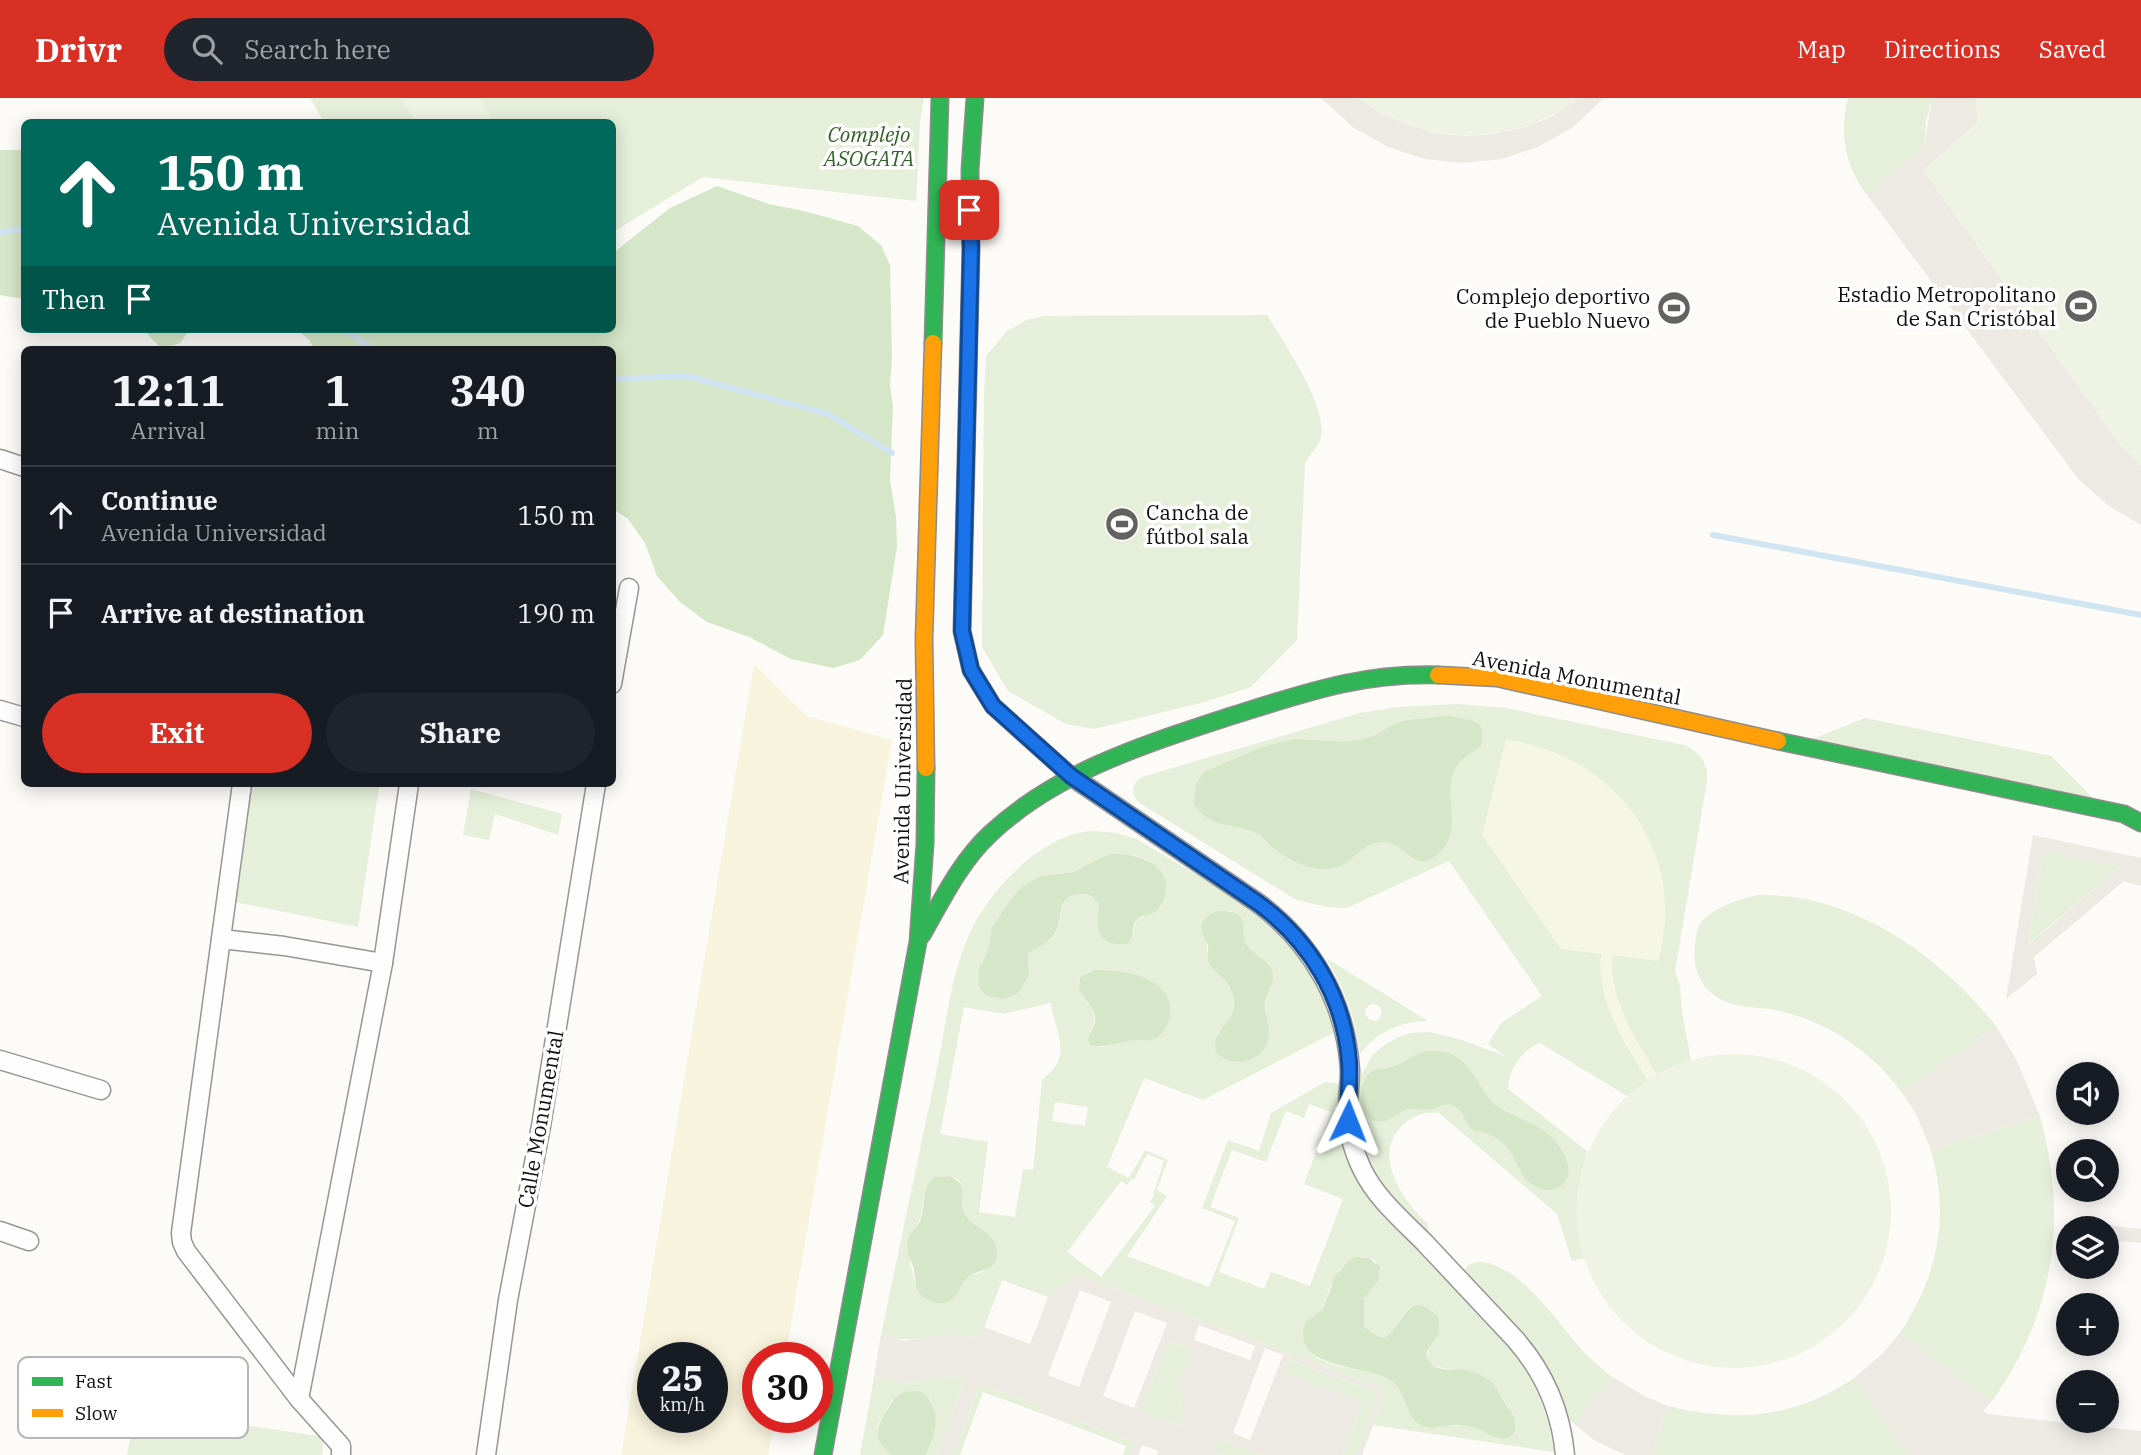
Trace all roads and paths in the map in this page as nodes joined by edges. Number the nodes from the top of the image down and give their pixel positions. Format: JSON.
{"nodes":[{"id":1,"x":940,"y":98,"type":"edge"},
{"id":2,"x":975,"y":98,"type":"edge"},
{"id":3,"x":0,"y":459,"type":"edge"},
{"id":4,"x":21,"y":466,"type":"edge"},
{"id":5,"x":629,"y":588,"type":"dead end"},
{"id":6,"x":616,"y":661,"type":"edge"},
{"id":7,"x":0,"y":710,"type":"edge"},
{"id":8,"x":21,"y":716,"type":"edge"},
{"id":9,"x":1071,"y":776,"type":"junction"},
{"id":10,"x":242,"y":787,"type":"edge"},
{"id":11,"x":409,"y":787,"type":"edge"},
{"id":12,"x":596,"y":787,"type":"edge"},
{"id":13,"x":2141,"y":823,"type":"edge"},
{"id":14,"x":221,"y":939,"type":"junction"},
{"id":15,"x":918,"y":942,"type":"junction"},
{"id":16,"x":383,"y":963,"type":"junction"},
{"id":17,"x":0,"y":1060,"type":"edge"},
{"id":18,"x":101,"y":1090,"type":"dead end"},
{"id":19,"x":0,"y":1231,"type":"edge"},
{"id":20,"x":29,"y":1241,"type":"dead end"},
{"id":21,"x":299,"y":1399,"type":"junction"},
{"id":22,"x":341,"y":1455,"type":"edge"},
{"id":23,"x":486,"y":1455,"type":"edge"},
{"id":24,"x":823,"y":1455,"type":"edge"},
{"id":25,"x":1566,"y":1455,"type":"edge"}],
"edges":[{"from":1,"to":15,"type":"street","name":"Avenida Universidad"},
{"from":2,"to":9,"type":"street"},
{"from":3,"to":4,"type":"street"},
{"from":5,"to":6,"type":"street"},
{"from":7,"to":8,"type":"street"},
{"from":9,"to":13,"type":"street","name":"Avenida Monumental"},
{"from":9,"to":15,"type":"street","name":"Avenida Monumental"},
{"from":9,"to":25,"type":"street"},
{"from":10,"to":14,"type":"street"},
{"from":11,"to":16,"type":"street"},
{"from":12,"to":23,"type":"street","name":"Calle Monumental"},
{"from":14,"to":16,"type":"street"},
{"from":14,"to":21,"type":"street"},
{"from":15,"to":24,"type":"street","name":"Avenida Universidad"},
{"from":16,"to":21,"type":"street"},
{"from":17,"to":18,"type":"street"},
{"from":19,"to":20,"type":"street"},
{"from":21,"to":22,"type":"street"}]}
